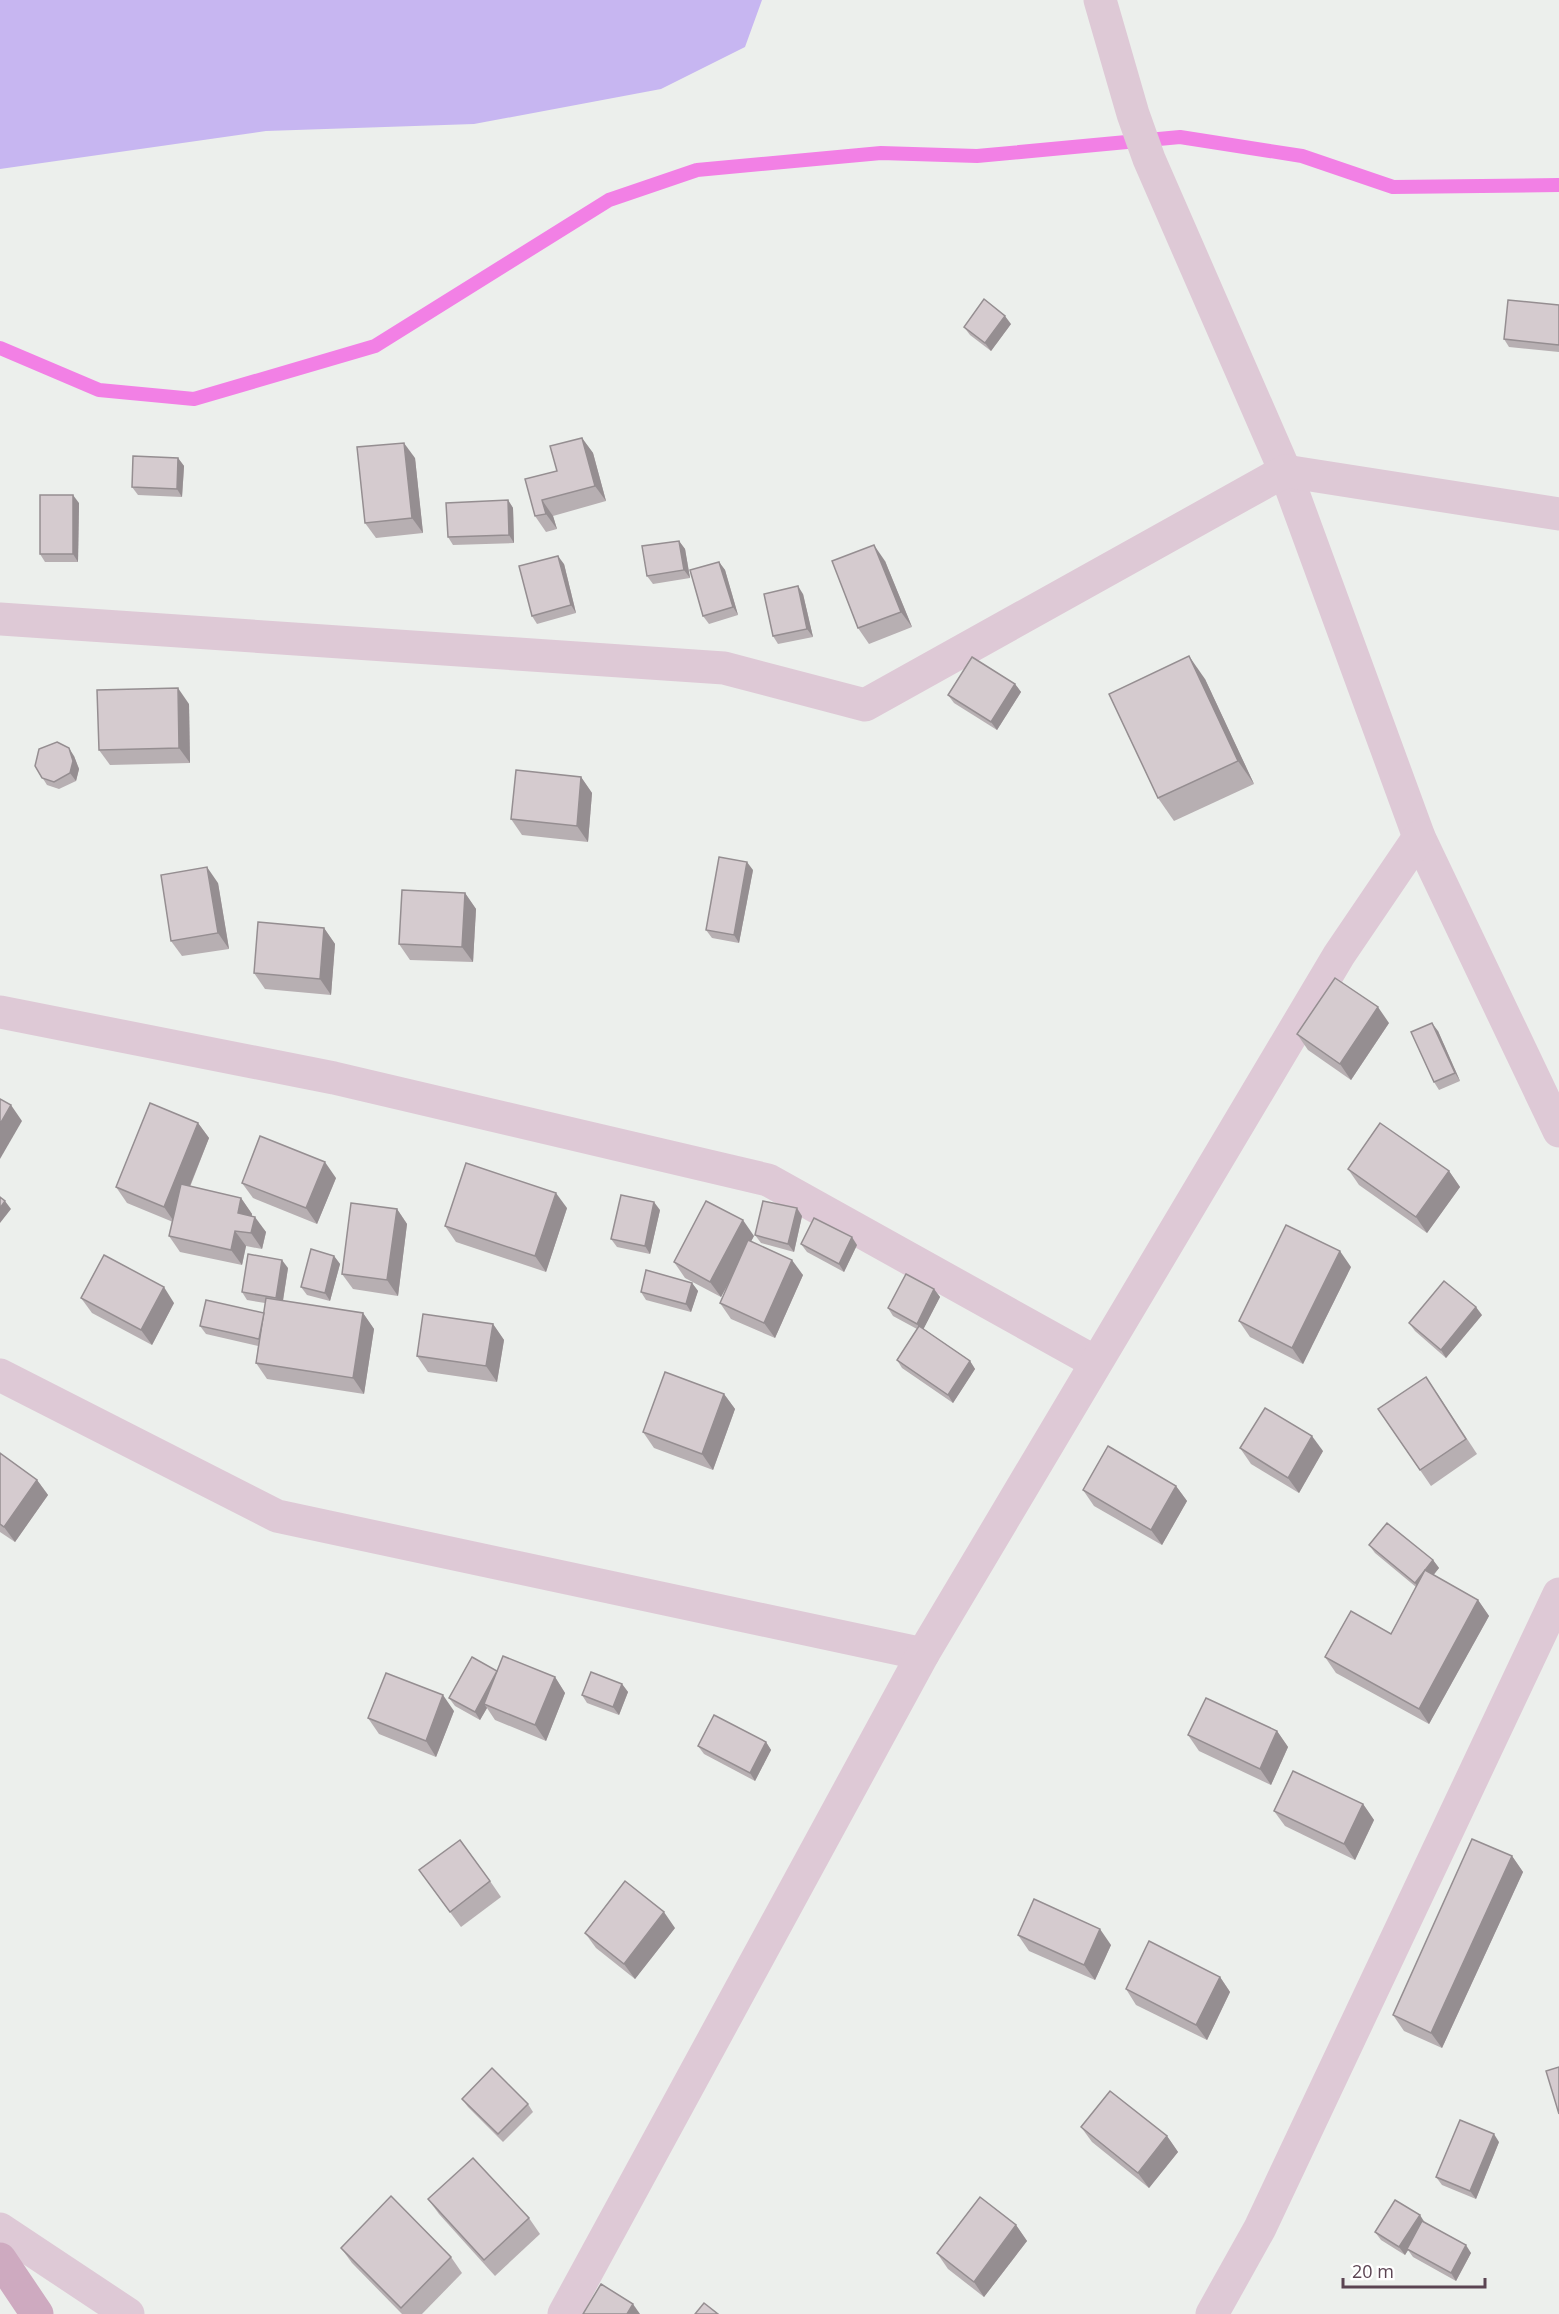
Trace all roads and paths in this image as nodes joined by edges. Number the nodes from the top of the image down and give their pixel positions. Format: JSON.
{"nodes":[{"id":1,"x":1100,"y":0,"type":"edge"},
{"id":2,"x":1285,"y":471,"type":"junction"},
{"id":3,"x":1559,"y":514,"type":"edge"},
{"id":4,"x":0,"y":619,"type":"edge"},
{"id":5,"x":1419,"y":837,"type":"junction"},
{"id":6,"x":0,"y":1012,"type":"edge"},
{"id":7,"x":1559,"y":1131,"type":"edge"},
{"id":8,"x":1095,"y":1362,"type":"junction"},
{"id":9,"x":0,"y":1375,"type":"edge"},
{"id":10,"x":1559,"y":1594,"type":"edge"},
{"id":11,"x":923,"y":1654,"type":"junction"},
{"id":12,"x":0,"y":2229,"type":"edge"},
{"id":13,"x":0,"y":2259,"type":"edge"},
{"id":14,"x":37,"y":2314,"type":"edge"},
{"id":15,"x":128,"y":2314,"type":"edge"},
{"id":16,"x":564,"y":2314,"type":"edge"},
{"id":17,"x":1212,"y":2314,"type":"edge"}],
"edges":[{"from":1,"to":2,"type":"street"},
{"from":2,"to":3,"type":"street"},
{"from":2,"to":4,"type":"street"},
{"from":2,"to":5,"type":"street"},
{"from":5,"to":7,"type":"street"},
{"from":5,"to":8,"type":"street"},
{"from":6,"to":8,"type":"street"},
{"from":8,"to":11,"type":"street"},
{"from":9,"to":11,"type":"street"},
{"from":10,"to":17,"type":"street"},
{"from":11,"to":16,"type":"street"},
{"from":12,"to":15,"type":"street"},
{"from":13,"to":14,"type":"main road"}]}
